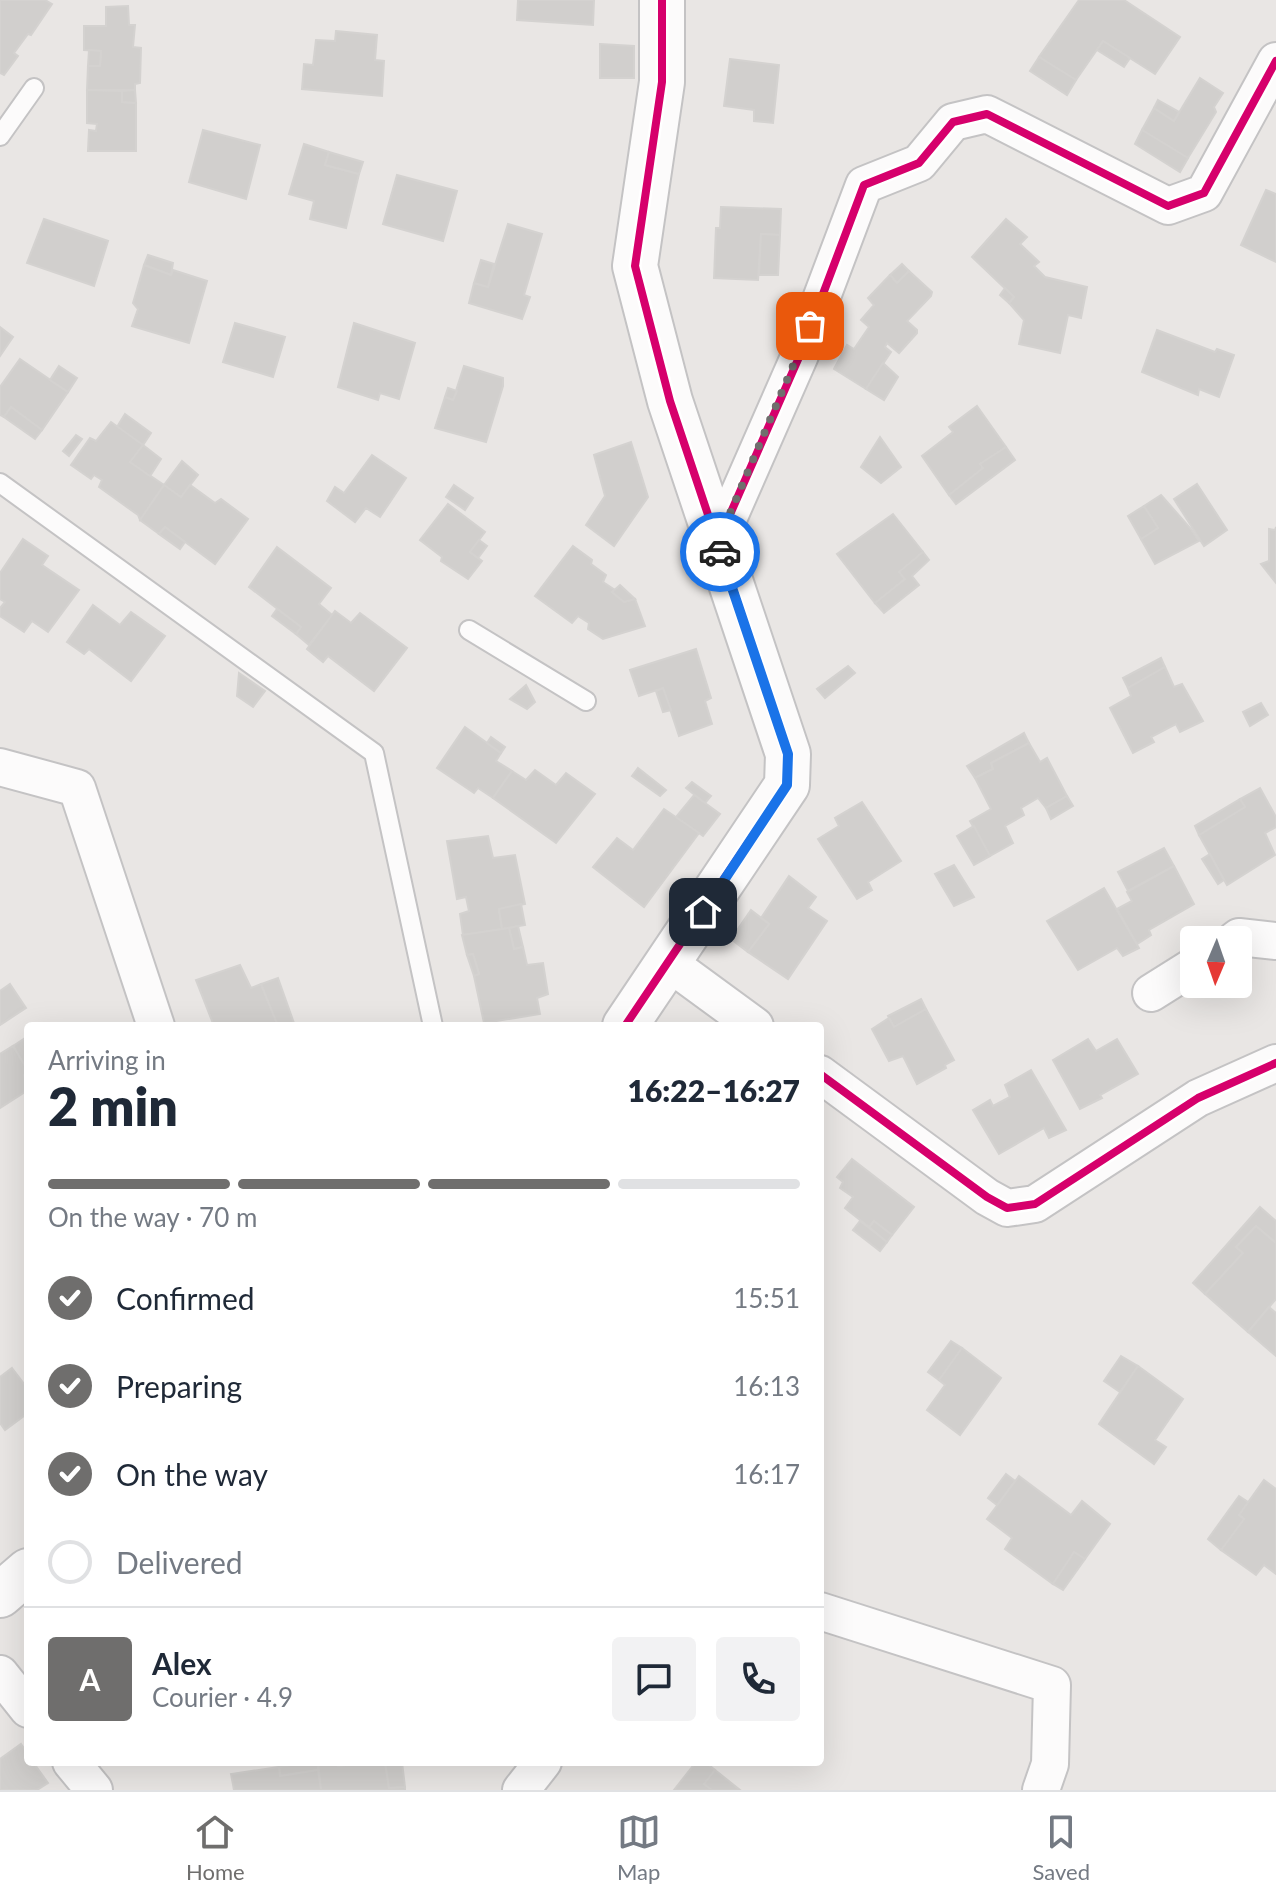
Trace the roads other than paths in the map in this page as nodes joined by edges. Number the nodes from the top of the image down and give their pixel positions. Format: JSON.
{"nodes":[{"id":1,"x":662,"y":0,"type":"edge"},
{"id":2,"x":1276,"y":61,"type":"edge"},
{"id":3,"x":34,"y":88,"type":"dead end"},
{"id":4,"x":0,"y":136,"type":"edge"},
{"id":5,"x":0,"y":483,"type":"edge"},
{"id":6,"x":717,"y":544,"type":"junction"},
{"id":7,"x":469,"y":630,"type":"dead end"},
{"id":8,"x":586,"y":701,"type":"dead end"},
{"id":9,"x":0,"y":767,"type":"edge"},
{"id":10,"x":1252,"y":938,"type":"edge"},
{"id":11,"x":1276,"y":941,"type":"edge"},
{"id":12,"x":669,"y":963,"type":"junction"},
{"id":13,"x":1180,"y":975,"type":"edge"},
{"id":14,"x":1151,"y":993,"type":"dead end"},
{"id":15,"x":155,"y":1022,"type":"edge"},
{"id":16,"x":432,"y":1022,"type":"edge"},
{"id":17,"x":628,"y":1022,"type":"edge"},
{"id":18,"x":750,"y":1022,"type":"edge"},
{"id":19,"x":1276,"y":1063,"type":"edge"},
{"id":20,"x":824,"y":1077,"type":"edge"},
{"id":21,"x":24,"y":1574,"type":"edge"},
{"id":22,"x":0,"y":1595,"type":"edge"},
{"id":23,"x":824,"y":1612,"type":"edge"},
{"id":24,"x":0,"y":1674,"type":"edge"},
{"id":25,"x":24,"y":1704,"type":"edge"},
{"id":26,"x":74,"y":1766,"type":"edge"},
{"id":27,"x":540,"y":1766,"type":"edge"},
{"id":28,"x":94,"y":1790,"type":"edge"},
{"id":29,"x":521,"y":1790,"type":"edge"},
{"id":30,"x":1041,"y":1790,"type":"edge"}],
"edges":[{"from":1,"to":6,"type":"street"},
{"from":2,"to":6,"type":"street"},
{"from":3,"to":4,"type":"lane"},
{"from":5,"to":16,"type":"lane"},
{"from":6,"to":12,"type":"street"},
{"from":7,"to":8,"type":"lane"},
{"from":9,"to":15,"type":"street"},
{"from":10,"to":11,"type":"street"},
{"from":12,"to":17,"type":"street"},
{"from":12,"to":18,"type":"street"},
{"from":13,"to":14,"type":"street"},
{"from":19,"to":20,"type":"street"},
{"from":21,"to":22,"type":"street"},
{"from":23,"to":30,"type":"street"},
{"from":24,"to":25,"type":"street"},
{"from":26,"to":28,"type":"street"},
{"from":27,"to":29,"type":"street"}]}
